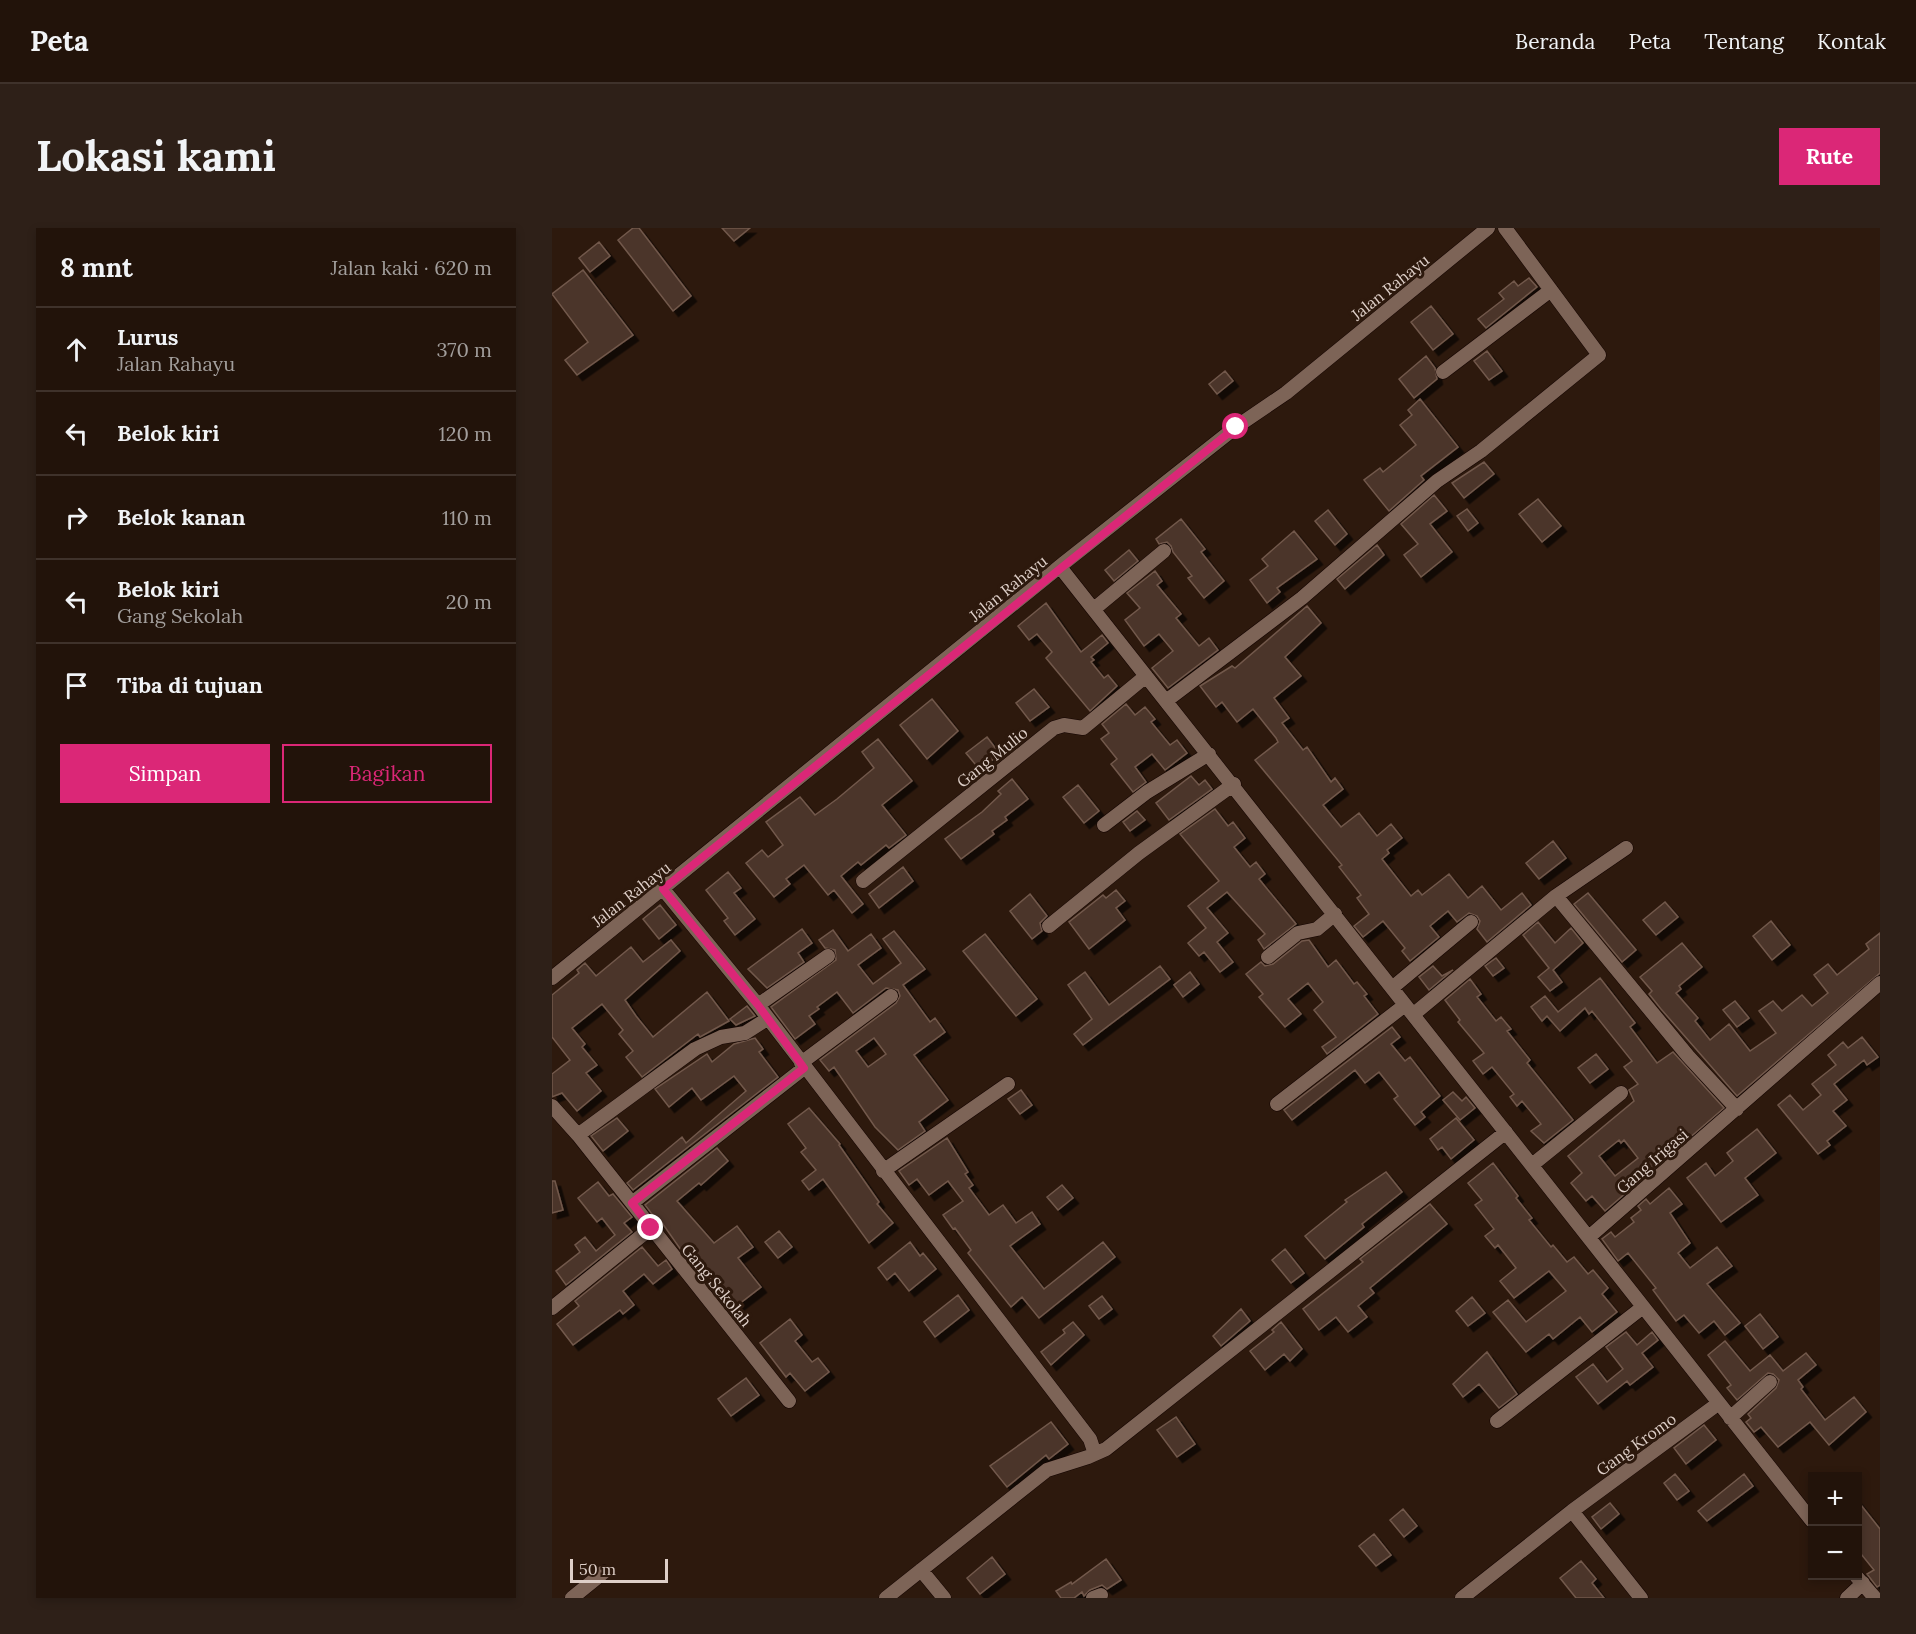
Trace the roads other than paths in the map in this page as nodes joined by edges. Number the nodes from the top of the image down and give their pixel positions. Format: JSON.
{"nodes":[{"id":1,"x":1488,"y":228,"type":"edge"},
{"id":2,"x":1505,"y":228,"type":"edge"},
{"id":3,"x":1551,"y":290,"type":"junction"},
{"id":4,"x":1443,"y":372,"type":"dead end"},
{"id":5,"x":1164,"y":551,"type":"dead end"},
{"id":6,"x":1060,"y":567,"type":"junction"},
{"id":7,"x":1094,"y":609,"type":"junction"},
{"id":8,"x":1146,"y":676,"type":"junction"},
{"id":9,"x":1166,"y":701,"type":"junction"},
{"id":10,"x":1209,"y":754,"type":"junction"},
{"id":11,"x":1233,"y":784,"type":"junction"},
{"id":12,"x":1104,"y":825,"type":"dead end"},
{"id":13,"x":1626,"y":848,"type":"dead end"},
{"id":14,"x":862,"y":881,"type":"dead end"},
{"id":15,"x":663,"y":889,"type":"junction"},
{"id":16,"x":1557,"y":896,"type":"junction"},
{"id":17,"x":1335,"y":914,"type":"junction"},
{"id":18,"x":1471,"y":922,"type":"dead end"},
{"id":19,"x":1049,"y":926,"type":"dead end"},
{"id":20,"x":828,"y":956,"type":"dead end"},
{"id":21,"x":1268,"y":957,"type":"dead end"},
{"id":22,"x":552,"y":978,"type":"edge"},
{"id":23,"x":1880,"y":983,"type":"edge"},
{"id":24,"x":1392,"y":988,"type":"junction"},
{"id":25,"x":891,"y":996,"type":"dead end"},
{"id":26,"x":758,"y":1005,"type":"junction"},
{"id":27,"x":1410,"y":1010,"type":"junction"},
{"id":28,"x":767,"y":1019,"type":"junction"},
{"id":29,"x":802,"y":1066,"type":"junction"},
{"id":30,"x":1008,"y":1084,"type":"dead end"},
{"id":31,"x":1621,"y":1093,"type":"dead end"},
{"id":32,"x":1277,"y":1104,"type":"dead end"},
{"id":33,"x":552,"y":1106,"type":"edge"},
{"id":34,"x":1737,"y":1109,"type":"junction"},
{"id":35,"x":1506,"y":1132,"type":"junction"},
{"id":36,"x":578,"y":1135,"type":"junction"},
{"id":37,"x":1532,"y":1165,"type":"junction"},
{"id":38,"x":883,"y":1171,"type":"junction"},
{"id":39,"x":632,"y":1203,"type":"junction"},
{"id":40,"x":651,"y":1228,"type":"junction"},
{"id":41,"x":1589,"y":1237,"type":"junction"},
{"id":42,"x":1643,"y":1307,"type":"junction"},
{"id":43,"x":552,"y":1308,"type":"edge"},
{"id":44,"x":1770,"y":1382,"type":"dead end"},
{"id":45,"x":789,"y":1401,"type":"dead end"},
{"id":46,"x":1719,"y":1403,"type":"junction"},
{"id":47,"x":1730,"y":1418,"type":"junction"},
{"id":48,"x":1497,"y":1421,"type":"dead end"},
{"id":49,"x":1095,"y":1454,"type":"junction"},
{"id":50,"x":1572,"y":1511,"type":"junction"},
{"id":51,"x":1808,"y":1516,"type":"edge"},
{"id":52,"x":921,"y":1570,"type":"junction"},
{"id":53,"x":604,"y":1572,"type":"dead end"},
{"id":54,"x":1869,"y":1587,"type":"edge"},
{"id":55,"x":572,"y":1598,"type":"edge"},
{"id":56,"x":886,"y":1598,"type":"edge"},
{"id":57,"x":944,"y":1598,"type":"edge"},
{"id":58,"x":1462,"y":1598,"type":"edge"},
{"id":59,"x":1641,"y":1598,"type":"edge"},
{"id":60,"x":1847,"y":1598,"type":"edge"}],
"edges":[{"from":1,"to":6,"type":"street","name":"Jalan Rahayu"},
{"from":2,"to":3,"type":"street"},
{"from":3,"to":4,"type":"street"},
{"from":3,"to":9,"type":"street"},
{"from":5,"to":7,"type":"street"},
{"from":6,"to":7,"type":"street"},
{"from":6,"to":15,"type":"street","name":"Jalan Rahayu"},
{"from":7,"to":8,"type":"street"},
{"from":8,"to":9,"type":"street"},
{"from":8,"to":14,"type":"street","name":"Gang Mulio"},
{"from":9,"to":10,"type":"street"},
{"from":10,"to":11,"type":"street"},
{"from":10,"to":12,"type":"street"},
{"from":11,"to":17,"type":"street"},
{"from":11,"to":19,"type":"street"},
{"from":13,"to":16,"type":"street"},
{"from":15,"to":22,"type":"street","name":"Jalan Rahayu"},
{"from":15,"to":26,"type":"street"},
{"from":16,"to":27,"type":"street"},
{"from":16,"to":34,"type":"street"},
{"from":17,"to":21,"type":"street"},
{"from":17,"to":24,"type":"street"},
{"from":18,"to":24,"type":"street"},
{"from":20,"to":26,"type":"street"},
{"from":23,"to":34,"type":"street","name":"Gang Irigasi"},
{"from":24,"to":27,"type":"street"},
{"from":25,"to":29,"type":"street"},
{"from":26,"to":28,"type":"street"},
{"from":27,"to":32,"type":"street"},
{"from":27,"to":35,"type":"street"},
{"from":28,"to":29,"type":"street"},
{"from":28,"to":36,"type":"street"},
{"from":29,"to":38,"type":"street"},
{"from":29,"to":39,"type":"street"},
{"from":30,"to":38,"type":"street"},
{"from":31,"to":37,"type":"street"},
{"from":33,"to":36,"type":"street","name":"Gang Sekolah"},
{"from":34,"to":41,"type":"street","name":"Gang Irigasi"},
{"from":35,"to":37,"type":"street"},
{"from":35,"to":49,"type":"street"},
{"from":36,"to":39,"type":"street","name":"Gang Sekolah"},
{"from":37,"to":41,"type":"street"},
{"from":38,"to":49,"type":"street"},
{"from":39,"to":40,"type":"street","name":"Gang Sekolah"},
{"from":40,"to":43,"type":"street"},
{"from":40,"to":45,"type":"street","name":"Gang Sekolah"},
{"from":41,"to":42,"type":"street"},
{"from":42,"to":46,"type":"street"},
{"from":42,"to":48,"type":"street"},
{"from":44,"to":47,"type":"street"},
{"from":46,"to":47,"type":"street"},
{"from":46,"to":50,"type":"street","name":"Gang Kromo"},
{"from":47,"to":51,"type":"street"},
{"from":49,"to":52,"type":"street"},
{"from":50,"to":58,"type":"street","name":"Gang Kromo"},
{"from":50,"to":59,"type":"street"},
{"from":52,"to":56,"type":"street"},
{"from":52,"to":57,"type":"street"},
{"from":53,"to":55,"type":"street"},
{"from":54,"to":60,"type":"street"}]}
